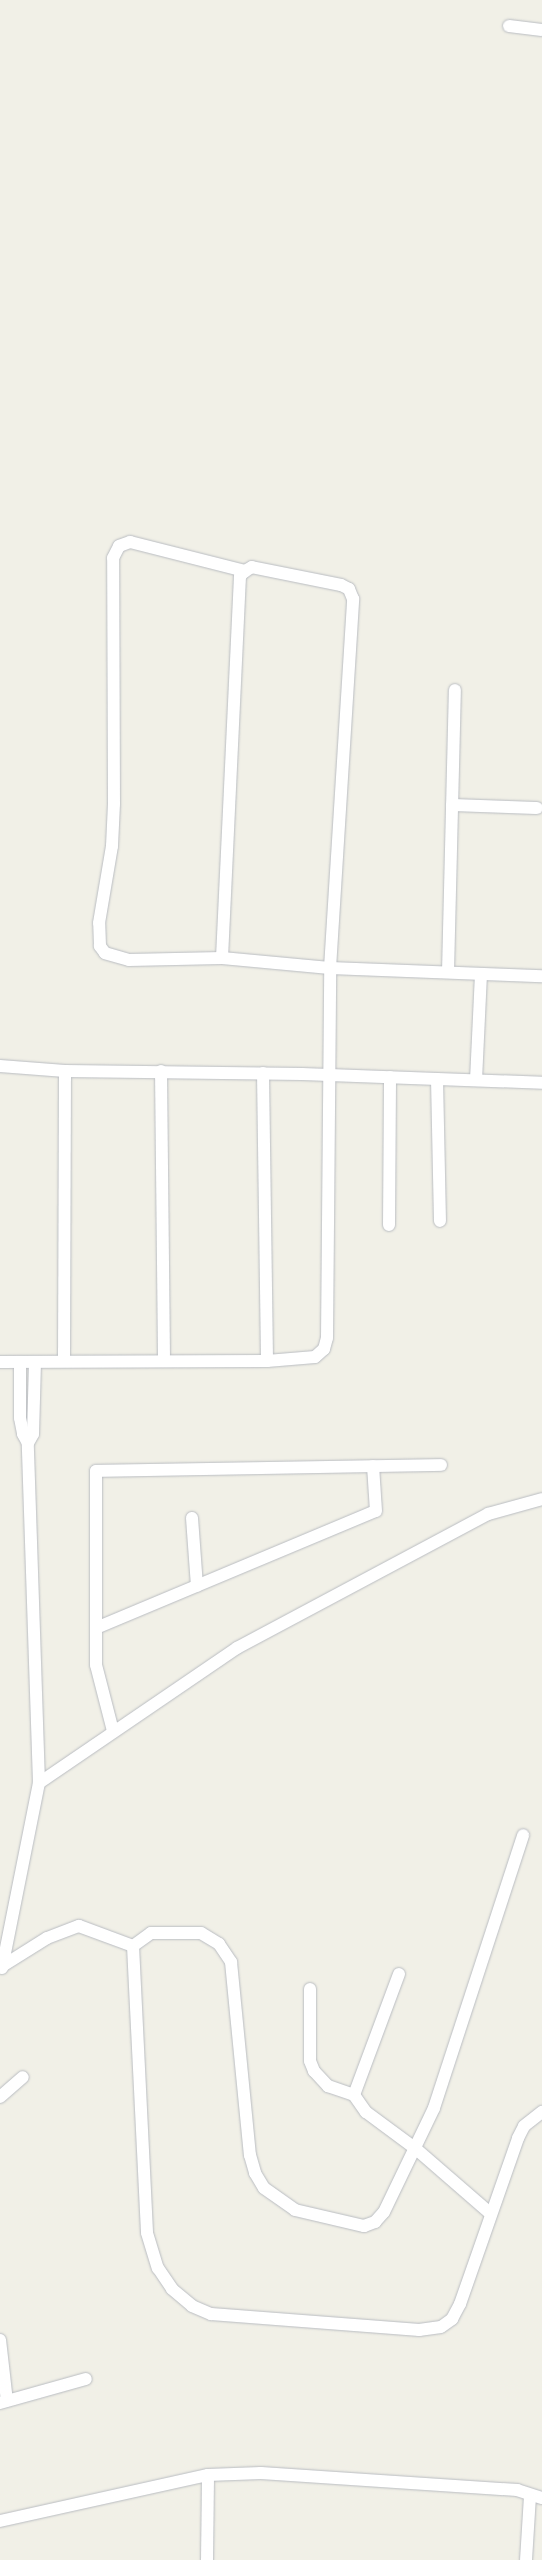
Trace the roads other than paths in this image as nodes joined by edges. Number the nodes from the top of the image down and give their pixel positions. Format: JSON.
{"nodes":[{"id":1,"x":509,"y":26,"type":"dead end"},
{"id":2,"x":542,"y":30,"type":"edge"},
{"id":3,"x":245,"y":571,"type":"junction"},
{"id":4,"x":455,"y":690,"type":"dead end"},
{"id":5,"x":452,"y":805,"type":"junction"},
{"id":6,"x":537,"y":808,"type":"dead end"},
{"id":7,"x":222,"y":958,"type":"junction"},
{"id":8,"x":330,"y":968,"type":"junction"},
{"id":9,"x":448,"y":972,"type":"junction"},
{"id":10,"x":481,"y":974,"type":"junction"},
{"id":11,"x":542,"y":976,"type":"edge"},
{"id":12,"x":0,"y":1066,"type":"edge"},
{"id":13,"x":65,"y":1071,"type":"junction"},
{"id":14,"x":161,"y":1071,"type":"junction"},
{"id":15,"x":263,"y":1074,"type":"junction"},
{"id":16,"x":326,"y":1075,"type":"junction"},
{"id":17,"x":390,"y":1077,"type":"junction"},
{"id":18,"x":437,"y":1079,"type":"junction"},
{"id":19,"x":476,"y":1080,"type":"junction"},
{"id":20,"x":542,"y":1083,"type":"edge"},
{"id":21,"x":440,"y":1221,"type":"dead end"},
{"id":22,"x":389,"y":1225,"type":"dead end"},
{"id":23,"x":64,"y":1360,"type":"junction"},
{"id":24,"x":164,"y":1360,"type":"junction"},
{"id":25,"x":267,"y":1361,"type":"junction"},
{"id":26,"x":0,"y":1362,"type":"edge"},
{"id":27,"x":20,"y":1362,"type":"junction"},
{"id":28,"x":35,"y":1362,"type":"junction"},
{"id":29,"x":28,"y":1442,"type":"junction"},
{"id":30,"x":441,"y":1465,"type":"dead end"},
{"id":31,"x":373,"y":1466,"type":"junction"},
{"id":32,"x":542,"y":1498,"type":"edge"},
{"id":33,"x":192,"y":1518,"type":"dead end"},
{"id":34,"x":197,"y":1586,"type":"junction"},
{"id":35,"x":96,"y":1628,"type":"junction"},
{"id":36,"x":113,"y":1731,"type":"junction"},
{"id":37,"x":39,"y":1783,"type":"junction"},
{"id":38,"x":524,"y":1835,"type":"dead end"},
{"id":39,"x":133,"y":1946,"type":"junction"},
{"id":40,"x":2,"y":1969,"type":"edge"},
{"id":41,"x":399,"y":1974,"type":"dead end"},
{"id":42,"x":310,"y":1989,"type":"dead end"},
{"id":43,"x":23,"y":2077,"type":"dead end"},
{"id":44,"x":354,"y":2095,"type":"junction"},
{"id":45,"x":0,"y":2097,"type":"edge"},
{"id":46,"x":542,"y":2112,"type":"edge"},
{"id":47,"x":416,"y":2149,"type":"junction"},
{"id":48,"x":490,"y":2213,"type":"junction"},
{"id":49,"x":0,"y":2340,"type":"edge"},
{"id":50,"x":86,"y":2379,"type":"dead end"},
{"id":51,"x":4,"y":2402,"type":"edge"},
{"id":52,"x":208,"y":2475,"type":"junction"},
{"id":53,"x":536,"y":2497,"type":"edge"},
{"id":54,"x":0,"y":2521,"type":"edge"},
{"id":55,"x":207,"y":2560,"type":"edge"},
{"id":56,"x":526,"y":2560,"type":"edge"}],
"edges":[{"from":1,"to":2,"type":"street"},
{"from":3,"to":7,"type":"street"},
{"from":3,"to":7,"type":"street"},
{"from":3,"to":8,"type":"street"},
{"from":4,"to":5,"type":"street"},
{"from":5,"to":6,"type":"street"},
{"from":5,"to":9,"type":"street"},
{"from":7,"to":8,"type":"street"},
{"from":8,"to":9,"type":"street"},
{"from":8,"to":16,"type":"street"},
{"from":9,"to":10,"type":"street"},
{"from":10,"to":11,"type":"street"},
{"from":10,"to":19,"type":"street"},
{"from":12,"to":13,"type":"street"},
{"from":13,"to":14,"type":"street"},
{"from":13,"to":23,"type":"street"},
{"from":14,"to":15,"type":"street"},
{"from":14,"to":24,"type":"street"},
{"from":15,"to":16,"type":"street"},
{"from":15,"to":25,"type":"street"},
{"from":16,"to":17,"type":"street"},
{"from":16,"to":25,"type":"street"},
{"from":17,"to":18,"type":"street"},
{"from":17,"to":22,"type":"street"},
{"from":18,"to":19,"type":"street"},
{"from":18,"to":21,"type":"street"},
{"from":19,"to":20,"type":"street"},
{"from":23,"to":24,"type":"street"},
{"from":23,"to":28,"type":"street"},
{"from":24,"to":25,"type":"street"},
{"from":26,"to":27,"type":"street"},
{"from":27,"to":28,"type":"street"},
{"from":27,"to":29,"type":"street"},
{"from":28,"to":29,"type":"street"},
{"from":29,"to":37,"type":"street"},
{"from":30,"to":31,"type":"street"},
{"from":31,"to":34,"type":"street"},
{"from":31,"to":35,"type":"street"},
{"from":32,"to":36,"type":"street"},
{"from":33,"to":34,"type":"street"},
{"from":34,"to":35,"type":"street"},
{"from":35,"to":36,"type":"street"},
{"from":36,"to":37,"type":"street"},
{"from":37,"to":40,"type":"street"},
{"from":38,"to":47,"type":"street"},
{"from":39,"to":40,"type":"street"},
{"from":39,"to":47,"type":"street"},
{"from":39,"to":48,"type":"street"},
{"from":41,"to":44,"type":"street"},
{"from":42,"to":44,"type":"street"},
{"from":43,"to":45,"type":"street"},
{"from":44,"to":47,"type":"street"},
{"from":46,"to":48,"type":"street"},
{"from":47,"to":48,"type":"street"},
{"from":49,"to":51,"type":"street"},
{"from":50,"to":51,"type":"street"},
{"from":52,"to":53,"type":"street"},
{"from":52,"to":54,"type":"street"},
{"from":52,"to":55,"type":"street"},
{"from":53,"to":56,"type":"street"}]}
